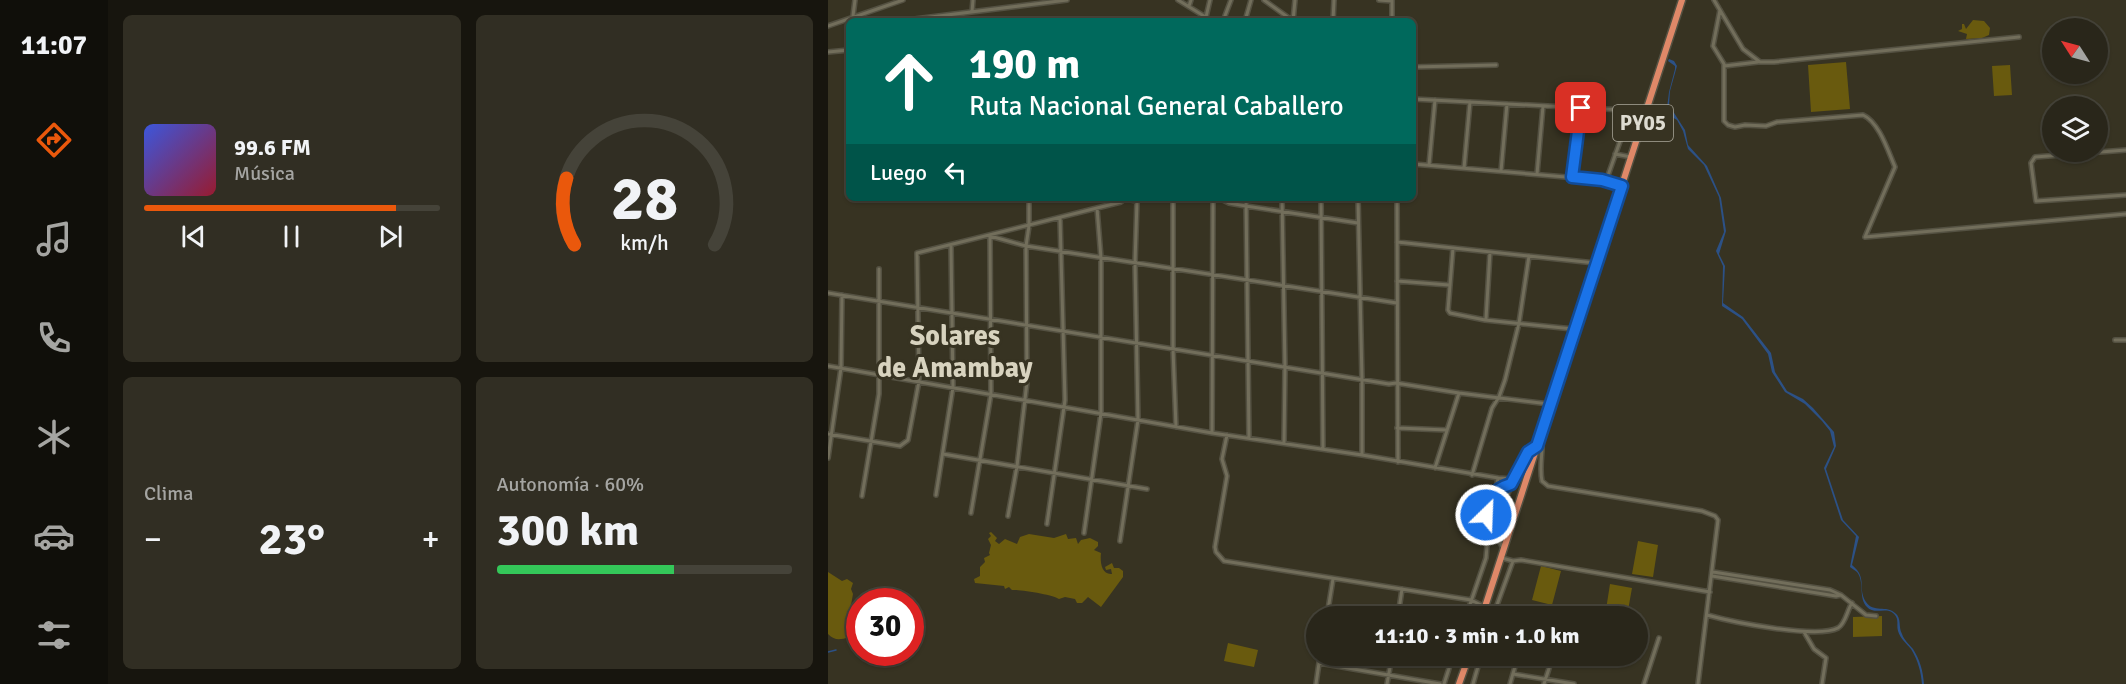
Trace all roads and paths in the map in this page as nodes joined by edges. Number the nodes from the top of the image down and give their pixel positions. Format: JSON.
{"nodes":[{"id":1,"x":855,"y":0,"type":"edge"},
{"id":2,"x":903,"y":0,"type":"edge"},
{"id":3,"x":973,"y":0,"type":"edge"},
{"id":4,"x":1014,"y":0,"type":"edge"},
{"id":5,"x":1066,"y":0,"type":"edge"},
{"id":6,"x":1179,"y":0,"type":"edge"},
{"id":7,"x":1191,"y":0,"type":"edge"},
{"id":8,"x":1210,"y":0,"type":"edge"},
{"id":9,"x":1232,"y":0,"type":"edge"},
{"id":10,"x":1251,"y":0,"type":"edge"},
{"id":11,"x":1263,"y":0,"type":"edge"},
{"id":12,"x":1295,"y":0,"type":"edge"},
{"id":13,"x":1334,"y":0,"type":"edge"},
{"id":14,"x":1379,"y":0,"type":"edge"},
{"id":15,"x":1682,"y":0,"type":"edge"},
{"id":16,"x":1714,"y":0,"type":"edge"},
{"id":17,"x":897,"y":1,"type":"edge"},
{"id":18,"x":1051,"y":1,"type":"edge"},
{"id":19,"x":1392,"y":1,"type":"edge"},
{"id":20,"x":1189,"y":6,"type":"junction"},
{"id":21,"x":1013,"y":7,"type":"junction"},
{"id":22,"x":1720,"y":10,"type":"junction"},
{"id":23,"x":972,"y":12,"type":"junction"},
{"id":24,"x":1199,"y":13,"type":"junction"},
{"id":25,"x":853,"y":17,"type":"joint"},
{"id":26,"x":1206,"y":17,"type":"joint"},
{"id":27,"x":923,"y":18,"type":"edge"},
{"id":28,"x":1200,"y":18,"type":"edge"},
{"id":29,"x":1224,"y":18,"type":"edge"},
{"id":30,"x":1246,"y":18,"type":"edge"},
{"id":31,"x":1287,"y":18,"type":"edge"},
{"id":32,"x":1293,"y":18,"type":"edge"},
{"id":33,"x":1333,"y":18,"type":"edge"},
{"id":34,"x":1392,"y":18,"type":"edge"},
{"id":35,"x":846,"y":20,"type":"edge"},
{"id":36,"x":828,"y":26,"type":"edge"},
{"id":37,"x":2019,"y":38,"type":"dead end"},
{"id":38,"x":846,"y":50,"type":"edge"},
{"id":39,"x":828,"y":52,"type":"edge"},
{"id":40,"x":1760,"y":62,"type":"junction"},
{"id":41,"x":1496,"y":65,"type":"dead end"},
{"id":42,"x":1724,"y":66,"type":"junction"},
{"id":43,"x":1416,"y":68,"type":"edge"},
{"id":44,"x":1416,"y":99,"type":"edge"},
{"id":45,"x":1435,"y":100,"type":"junction"},
{"id":46,"x":1470,"y":102,"type":"junction"},
{"id":47,"x":1507,"y":104,"type":"junction"},
{"id":48,"x":1543,"y":106,"type":"junction"},
{"id":49,"x":1581,"y":108,"type":"junction"},
{"id":50,"x":2126,"y":150,"type":"edge"},
{"id":51,"x":1615,"y":154,"type":"junction"},
{"id":52,"x":1632,"y":157,"type":"junction"},
{"id":53,"x":1416,"y":164,"type":"edge"},
{"id":54,"x":1429,"y":165,"type":"junction"},
{"id":55,"x":1464,"y":168,"type":"junction"},
{"id":56,"x":1501,"y":171,"type":"junction"},
{"id":57,"x":1537,"y":174,"type":"junction"},
{"id":58,"x":1572,"y":177,"type":"junction"},
{"id":59,"x":1606,"y":181,"type":"junction"},
{"id":60,"x":1622,"y":186,"type":"junction"},
{"id":61,"x":2126,"y":195,"type":"edge"},
{"id":62,"x":1029,"y":201,"type":"edge"},
{"id":63,"x":1122,"y":201,"type":"edge"},
{"id":64,"x":1137,"y":201,"type":"edge"},
{"id":65,"x":1173,"y":201,"type":"edge"},
{"id":66,"x":1213,"y":201,"type":"edge"},
{"id":67,"x":1225,"y":201,"type":"edge"},
{"id":68,"x":1246,"y":201,"type":"edge"},
{"id":69,"x":1282,"y":201,"type":"edge"},
{"id":70,"x":1321,"y":201,"type":"edge"},
{"id":71,"x":1358,"y":201,"type":"edge"},
{"id":72,"x":1396,"y":201,"type":"edge"},
{"id":73,"x":1246,"y":206,"type":"junction"},
{"id":74,"x":1098,"y":208,"type":"junction"},
{"id":75,"x":1282,"y":211,"type":"junction"},
{"id":76,"x":2126,"y":214,"type":"edge"},
{"id":77,"x":1321,"y":217,"type":"junction"},
{"id":78,"x":1060,"y":218,"type":"junction"},
{"id":79,"x":1358,"y":223,"type":"junction"},
{"id":80,"x":1029,"y":226,"type":"junction"},
{"id":81,"x":990,"y":236,"type":"junction"},
{"id":82,"x":1397,"y":242,"type":"junction"},
{"id":83,"x":951,"y":246,"type":"junction"},
{"id":84,"x":1026,"y":246,"type":"junction"},
{"id":85,"x":1453,"y":248,"type":"junction"},
{"id":86,"x":1061,"y":251,"type":"junction"},
{"id":87,"x":1490,"y":252,"type":"junction"},
{"id":88,"x":1529,"y":256,"type":"junction"},
{"id":89,"x":1101,"y":258,"type":"junction"},
{"id":90,"x":1135,"y":263,"type":"junction"},
{"id":91,"x":1596,"y":263,"type":"junction"},
{"id":92,"x":879,"y":269,"type":"dead end"},
{"id":93,"x":1174,"y":269,"type":"junction"},
{"id":94,"x":1213,"y":276,"type":"junction"},
{"id":95,"x":1247,"y":281,"type":"junction"},
{"id":96,"x":1397,"y":281,"type":"junction"},
{"id":97,"x":1449,"y":285,"type":"junction"},
{"id":98,"x":1284,"y":287,"type":"junction"},
{"id":99,"x":828,"y":293,"type":"edge"},
{"id":100,"x":1323,"y":293,"type":"junction"},
{"id":101,"x":842,"y":295,"type":"junction"},
{"id":102,"x":1360,"y":298,"type":"junction"},
{"id":103,"x":879,"y":302,"type":"junction"},
{"id":104,"x":1397,"y":303,"type":"junction"},
{"id":105,"x":917,"y":308,"type":"junction"},
{"id":106,"x":952,"y":314,"type":"junction"},
{"id":107,"x":991,"y":320,"type":"junction"},
{"id":108,"x":1485,"y":320,"type":"junction"},
{"id":109,"x":1519,"y":323,"type":"junction"},
{"id":110,"x":1026,"y":325,"type":"junction"},
{"id":111,"x":1575,"y":330,"type":"junction"},
{"id":112,"x":1063,"y":332,"type":"junction"},
{"id":113,"x":1101,"y":338,"type":"junction"},
{"id":114,"x":2115,"y":340,"type":"dead end"},
{"id":115,"x":2126,"y":340,"type":"edge"},
{"id":116,"x":1136,"y":344,"type":"junction"},
{"id":117,"x":1173,"y":350,"type":"junction"},
{"id":118,"x":1213,"y":356,"type":"junction"},
{"id":119,"x":1248,"y":362,"type":"junction"},
{"id":120,"x":828,"y":366,"type":"edge"},
{"id":121,"x":841,"y":368,"type":"junction"},
{"id":122,"x":1285,"y":368,"type":"junction"},
{"id":123,"x":879,"y":374,"type":"junction"},
{"id":124,"x":1323,"y":374,"type":"junction"},
{"id":125,"x":1362,"y":380,"type":"junction"},
{"id":126,"x":920,"y":381,"type":"junction"},
{"id":127,"x":1396,"y":383,"type":"junction"},
{"id":128,"x":953,"y":387,"type":"junction"},
{"id":129,"x":1459,"y":393,"type":"junction"},
{"id":130,"x":991,"y":394,"type":"junction"},
{"id":131,"x":1500,"y":397,"type":"junction"},
{"id":132,"x":1026,"y":400,"type":"junction"},
{"id":133,"x":1550,"y":404,"type":"junction"},
{"id":134,"x":1064,"y":407,"type":"junction"},
{"id":135,"x":1101,"y":413,"type":"junction"},
{"id":136,"x":1138,"y":420,"type":"junction"},
{"id":137,"x":1176,"y":427,"type":"junction"},
{"id":138,"x":1398,"y":428,"type":"junction"},
{"id":139,"x":1447,"y":430,"type":"junction"},
{"id":140,"x":1212,"y":433,"type":"junction"},
{"id":141,"x":1541,"y":433,"type":"junction"},
{"id":142,"x":830,"y":434,"type":"edge"},
{"id":143,"x":1227,"y":435,"type":"junction"},
{"id":144,"x":1249,"y":438,"type":"junction"},
{"id":145,"x":872,"y":440,"type":"junction"},
{"id":146,"x":1284,"y":443,"type":"junction"},
{"id":147,"x":1537,"y":446,"type":"junction"},
{"id":148,"x":1323,"y":449,"type":"junction"},
{"id":149,"x":942,"y":454,"type":"junction"},
{"id":150,"x":1362,"y":455,"type":"junction"},
{"id":151,"x":828,"y":458,"type":"edge"},
{"id":152,"x":979,"y":460,"type":"junction"},
{"id":153,"x":1398,"y":462,"type":"junction"},
{"id":154,"x":1017,"y":467,"type":"junction"},
{"id":155,"x":1435,"y":468,"type":"junction"},
{"id":156,"x":1054,"y":473,"type":"junction"},
{"id":157,"x":1472,"y":474,"type":"junction"},
{"id":158,"x":1498,"y":478,"type":"junction"},
{"id":159,"x":1513,"y":479,"type":"junction"},
{"id":160,"x":1092,"y":480,"type":"junction"},
{"id":161,"x":1511,"y":484,"type":"junction"},
{"id":162,"x":1128,"y":486,"type":"junction"},
{"id":163,"x":1147,"y":489,"type":"dead end"},
{"id":164,"x":1496,"y":489,"type":"junction"},
{"id":165,"x":936,"y":495,"type":"dead end"},
{"id":166,"x":862,"y":496,"type":"dead end"},
{"id":167,"x":971,"y":513,"type":"dead end"},
{"id":168,"x":1008,"y":516,"type":"dead end"},
{"id":169,"x":1487,"y":521,"type":"junction"},
{"id":170,"x":1047,"y":524,"type":"dead end"},
{"id":171,"x":1084,"y":533,"type":"dead end"},
{"id":172,"x":1119,"y":540,"type":"dead end"},
{"id":173,"x":1499,"y":541,"type":"junction"},
{"id":174,"x":1503,"y":548,"type":"junction"},
{"id":175,"x":1500,"y":558,"type":"junction"},
{"id":176,"x":1513,"y":561,"type":"junction"},
{"id":177,"x":1712,"y":574,"type":"junction"},
{"id":178,"x":1333,"y":579,"type":"junction"},
{"id":179,"x":1402,"y":590,"type":"junction"},
{"id":180,"x":1710,"y":592,"type":"junction"},
{"id":181,"x":1472,"y":600,"type":"junction"},
{"id":182,"x":1852,"y":603,"type":"junction"},
{"id":183,"x":1329,"y":606,"type":"edge"},
{"id":184,"x":1400,"y":606,"type":"edge"},
{"id":185,"x":1470,"y":606,"type":"edge"},
{"id":186,"x":1483,"y":606,"type":"edge"},
{"id":187,"x":1485,"y":606,"type":"edge"},
{"id":188,"x":1496,"y":606,"type":"edge"},
{"id":189,"x":1707,"y":615,"type":"junction"},
{"id":190,"x":1876,"y":616,"type":"dead end"},
{"id":191,"x":1804,"y":632,"type":"junction"},
{"id":192,"x":1659,"y":638,"type":"dead end"},
{"id":193,"x":1319,"y":666,"type":"edge"},
{"id":194,"x":1338,"y":666,"type":"edge"},
{"id":195,"x":1390,"y":666,"type":"edge"},
{"id":196,"x":1450,"y":666,"type":"edge"},
{"id":197,"x":1465,"y":666,"type":"edge"},
{"id":198,"x":1478,"y":666,"type":"edge"},
{"id":199,"x":1515,"y":666,"type":"edge"},
{"id":200,"x":1550,"y":666,"type":"edge"},
{"id":201,"x":1388,"y":674,"type":"junction"},
{"id":202,"x":1513,"y":674,"type":"junction"},
{"id":203,"x":1544,"y":682,"type":"edge"},
{"id":204,"x":1316,"y":684,"type":"edge"},
{"id":205,"x":1387,"y":684,"type":"edge"},
{"id":206,"x":1442,"y":684,"type":"edge"},
{"id":207,"x":1459,"y":684,"type":"edge"},
{"id":208,"x":1473,"y":684,"type":"edge"},
{"id":209,"x":1510,"y":684,"type":"edge"},
{"id":210,"x":1574,"y":684,"type":"edge"},
{"id":211,"x":1644,"y":684,"type":"edge"},
{"id":212,"x":1698,"y":684,"type":"edge"},
{"id":213,"x":1822,"y":684,"type":"edge"}],
"edges":[{"from":1,"to":25,"type":"street"},
{"from":2,"to":17,"type":"street"},
{"from":3,"to":23,"type":"street"},
{"from":4,"to":21,"type":"street"},
{"from":5,"to":18,"type":"street"},
{"from":6,"to":20,"type":"street"},
{"from":7,"to":20,"type":"street"},
{"from":8,"to":26,"type":"street"},
{"from":9,"to":29,"type":"street"},
{"from":10,"to":30,"type":"street"},
{"from":11,"to":31,"type":"street"},
{"from":12,"to":32,"type":"street"},
{"from":13,"to":33,"type":"street"},
{"from":14,"to":19,"type":"street"},
{"from":15,"to":52,"type":"highway","number":"PY05"},
{"from":16,"to":22,"type":"street"},
{"from":17,"to":25,"type":"street"},
{"from":18,"to":21,"type":"street"},
{"from":19,"to":34,"type":"street"},
{"from":20,"to":24,"type":"street"},
{"from":21,"to":23,"type":"street"},
{"from":22,"to":40,"type":"street"},
{"from":22,"to":42,"type":"street"},
{"from":23,"to":27,"type":"street"},
{"from":24,"to":26,"type":"street"},
{"from":24,"to":28,"type":"street"},
{"from":35,"to":36,"type":"street"},
{"from":37,"to":40,"type":"street"},
{"from":38,"to":39,"type":"street"},
{"from":40,"to":42,"type":"street"},
{"from":41,"to":43,"type":"street"},
{"from":42,"to":76,"type":"street"},
{"from":44,"to":45,"type":"street"},
{"from":45,"to":46,"type":"street"},
{"from":45,"to":54,"type":"street"},
{"from":46,"to":47,"type":"street"},
{"from":46,"to":55,"type":"street"},
{"from":47,"to":48,"type":"street"},
{"from":47,"to":56,"type":"street"},
{"from":48,"to":49,"type":"street"},
{"from":48,"to":57,"type":"street"},
{"from":49,"to":51,"type":"street"},
{"from":49,"to":58,"type":"street"},
{"from":50,"to":61,"type":"street"},
{"from":51,"to":52,"type":"street"},
{"from":51,"to":59,"type":"street"},
{"from":52,"to":60,"type":"highway","number":"PY05"},
{"from":53,"to":54,"type":"street"},
{"from":54,"to":55,"type":"street"},
{"from":55,"to":56,"type":"street"},
{"from":56,"to":57,"type":"street"},
{"from":57,"to":58,"type":"street"},
{"from":58,"to":59,"type":"street"},
{"from":59,"to":60,"type":"street"},
{"from":60,"to":91,"type":"highway","number":"PY05"},
{"from":62,"to":80,"type":"street"},
{"from":63,"to":74,"type":"street"},
{"from":64,"to":90,"type":"street"},
{"from":65,"to":93,"type":"street"},
{"from":66,"to":94,"type":"street"},
{"from":67,"to":73,"type":"street"},
{"from":68,"to":73,"type":"street"},
{"from":69,"to":75,"type":"street"},
{"from":70,"to":77,"type":"street"},
{"from":71,"to":79,"type":"street"},
{"from":72,"to":82,"type":"street"},
{"from":73,"to":75,"type":"street"},
{"from":73,"to":95,"type":"street"},
{"from":74,"to":78,"type":"street"},
{"from":74,"to":89,"type":"street"},
{"from":75,"to":77,"type":"street"},
{"from":75,"to":98,"type":"street"},
{"from":77,"to":79,"type":"street"},
{"from":77,"to":100,"type":"street"},
{"from":78,"to":80,"type":"street"},
{"from":78,"to":86,"type":"street"},
{"from":79,"to":102,"type":"street"},
{"from":80,"to":81,"type":"street"},
{"from":80,"to":84,"type":"street"},
{"from":81,"to":83,"type":"street"},
{"from":81,"to":84,"type":"street"},
{"from":81,"to":107,"type":"street"},
{"from":82,"to":85,"type":"street"},
{"from":82,"to":96,"type":"street"},
{"from":83,"to":105,"type":"street"},
{"from":83,"to":106,"type":"street"},
{"from":84,"to":86,"type":"street"},
{"from":84,"to":110,"type":"street"},
{"from":85,"to":87,"type":"street"},
{"from":85,"to":97,"type":"street"},
{"from":86,"to":89,"type":"street"},
{"from":86,"to":112,"type":"street"},
{"from":87,"to":88,"type":"street"},
{"from":87,"to":108,"type":"street"},
{"from":88,"to":91,"type":"street"},
{"from":88,"to":109,"type":"street"},
{"from":89,"to":90,"type":"street"},
{"from":89,"to":113,"type":"street"},
{"from":90,"to":93,"type":"street"},
{"from":90,"to":116,"type":"street"},
{"from":91,"to":111,"type":"highway","number":"PY05"},
{"from":92,"to":103,"type":"street"},
{"from":93,"to":94,"type":"street"},
{"from":93,"to":117,"type":"street"},
{"from":94,"to":95,"type":"street"},
{"from":94,"to":118,"type":"street"},
{"from":95,"to":98,"type":"street"},
{"from":95,"to":119,"type":"street"},
{"from":96,"to":97,"type":"street"},
{"from":96,"to":104,"type":"street"},
{"from":97,"to":108,"type":"street"},
{"from":98,"to":100,"type":"street"},
{"from":98,"to":122,"type":"street"},
{"from":99,"to":101,"type":"street"},
{"from":100,"to":102,"type":"street"},
{"from":100,"to":124,"type":"street"},
{"from":101,"to":103,"type":"street"},
{"from":101,"to":121,"type":"street"},
{"from":102,"to":104,"type":"street"},
{"from":102,"to":125,"type":"street"},
{"from":103,"to":105,"type":"street"},
{"from":103,"to":123,"type":"street"},
{"from":104,"to":127,"type":"street"},
{"from":105,"to":106,"type":"street"},
{"from":105,"to":126,"type":"street"},
{"from":106,"to":107,"type":"street"},
{"from":106,"to":128,"type":"street"},
{"from":107,"to":110,"type":"street"},
{"from":107,"to":130,"type":"street"},
{"from":108,"to":109,"type":"street"},
{"from":109,"to":111,"type":"street"},
{"from":109,"to":131,"type":"street"},
{"from":110,"to":112,"type":"street"},
{"from":110,"to":132,"type":"street"},
{"from":111,"to":133,"type":"highway","number":"PY05"},
{"from":112,"to":113,"type":"street"},
{"from":112,"to":134,"type":"street"},
{"from":113,"to":116,"type":"street"},
{"from":113,"to":135,"type":"street"},
{"from":114,"to":115,"type":"street"},
{"from":116,"to":117,"type":"street"},
{"from":116,"to":136,"type":"street"},
{"from":117,"to":118,"type":"street"},
{"from":117,"to":137,"type":"street"},
{"from":118,"to":119,"type":"street"},
{"from":118,"to":140,"type":"street"},
{"from":119,"to":122,"type":"street"},
{"from":119,"to":144,"type":"street"},
{"from":120,"to":121,"type":"street"},
{"from":121,"to":123,"type":"street"},
{"from":121,"to":142,"type":"street"},
{"from":122,"to":124,"type":"street"},
{"from":122,"to":146,"type":"street"},
{"from":123,"to":126,"type":"street"},
{"from":123,"to":145,"type":"street"},
{"from":124,"to":125,"type":"street"},
{"from":124,"to":148,"type":"street"},
{"from":125,"to":127,"type":"street"},
{"from":125,"to":150,"type":"street"},
{"from":126,"to":128,"type":"street"},
{"from":126,"to":145,"type":"street"},
{"from":127,"to":129,"type":"street"},
{"from":127,"to":138,"type":"street"},
{"from":128,"to":130,"type":"street"},
{"from":128,"to":149,"type":"street"},
{"from":129,"to":131,"type":"street"},
{"from":129,"to":139,"type":"street"},
{"from":130,"to":132,"type":"street"},
{"from":130,"to":152,"type":"street"},
{"from":131,"to":133,"type":"street"},
{"from":131,"to":157,"type":"street"},
{"from":132,"to":134,"type":"street"},
{"from":132,"to":154,"type":"street"},
{"from":133,"to":141,"type":"highway","number":"PY05"},
{"from":134,"to":135,"type":"street"},
{"from":134,"to":156,"type":"street"},
{"from":135,"to":136,"type":"street"},
{"from":135,"to":160,"type":"street"},
{"from":136,"to":137,"type":"street"},
{"from":136,"to":162,"type":"street"},
{"from":137,"to":140,"type":"street"},
{"from":138,"to":139,"type":"street"},
{"from":138,"to":153,"type":"street"},
{"from":139,"to":155,"type":"street"},
{"from":140,"to":143,"type":"street"},
{"from":141,"to":147,"type":"highway","number":"PY05"},
{"from":141,"to":177,"type":"street"},
{"from":142,"to":145,"type":"street"},
{"from":142,"to":151,"type":"street"},
{"from":143,"to":144,"type":"street"},
{"from":143,"to":178,"type":"street"},
{"from":144,"to":146,"type":"street"},
{"from":145,"to":166,"type":"street"},
{"from":146,"to":148,"type":"street"},
{"from":147,"to":159,"type":"street"},
{"from":147,"to":174,"type":"highway","number":"PY05"},
{"from":148,"to":150,"type":"street"},
{"from":149,"to":152,"type":"street"},
{"from":149,"to":165,"type":"street"},
{"from":150,"to":153,"type":"street"},
{"from":152,"to":154,"type":"street"},
{"from":152,"to":167,"type":"street"},
{"from":153,"to":155,"type":"street"},
{"from":154,"to":156,"type":"street"},
{"from":154,"to":168,"type":"street"},
{"from":155,"to":157,"type":"street"},
{"from":156,"to":160,"type":"street"},
{"from":156,"to":170,"type":"street"},
{"from":157,"to":158,"type":"street"},
{"from":158,"to":159,"type":"street"},
{"from":158,"to":164,"type":"street"},
{"from":159,"to":161,"type":"street"},
{"from":160,"to":162,"type":"street"},
{"from":160,"to":171,"type":"street"},
{"from":161,"to":164,"type":"street"},
{"from":161,"to":173,"type":"street"},
{"from":162,"to":163,"type":"street"},
{"from":162,"to":172,"type":"street"},
{"from":164,"to":169,"type":"street"},
{"from":169,"to":173,"type":"street"},
{"from":169,"to":181,"type":"street"},
{"from":173,"to":174,"type":"street"},
{"from":174,"to":175,"type":"highway","number":"PY05"},
{"from":175,"to":176,"type":"street"},
{"from":175,"to":187,"type":"highway","number":"PY05"},
{"from":176,"to":180,"type":"street"},
{"from":176,"to":188,"type":"street"},
{"from":177,"to":180,"type":"street"},
{"from":177,"to":182,"type":"street"},
{"from":178,"to":179,"type":"street"},
{"from":178,"to":183,"type":"street"},
{"from":179,"to":181,"type":"street"},
{"from":179,"to":184,"type":"street"},
{"from":180,"to":189,"type":"street"},
{"from":181,"to":185,"type":"street"},
{"from":181,"to":186,"type":"street"},
{"from":182,"to":190,"type":"street"},
{"from":182,"to":191,"type":"street"},
{"from":189,"to":191,"type":"street"},
{"from":189,"to":212,"type":"street"},
{"from":191,"to":213,"type":"street"},
{"from":192,"to":211,"type":"street"},
{"from":193,"to":204,"type":"street"},
{"from":194,"to":201,"type":"street"},
{"from":195,"to":201,"type":"street"},
{"from":196,"to":206,"type":"street"},
{"from":197,"to":207,"type":"highway"},
{"from":198,"to":208,"type":"street"},
{"from":199,"to":202,"type":"street"},
{"from":200,"to":203,"type":"street"},
{"from":201,"to":205,"type":"street"},
{"from":201,"to":206,"type":"street"},
{"from":202,"to":203,"type":"street"},
{"from":202,"to":209,"type":"street"},
{"from":203,"to":210,"type":"street"}]}
